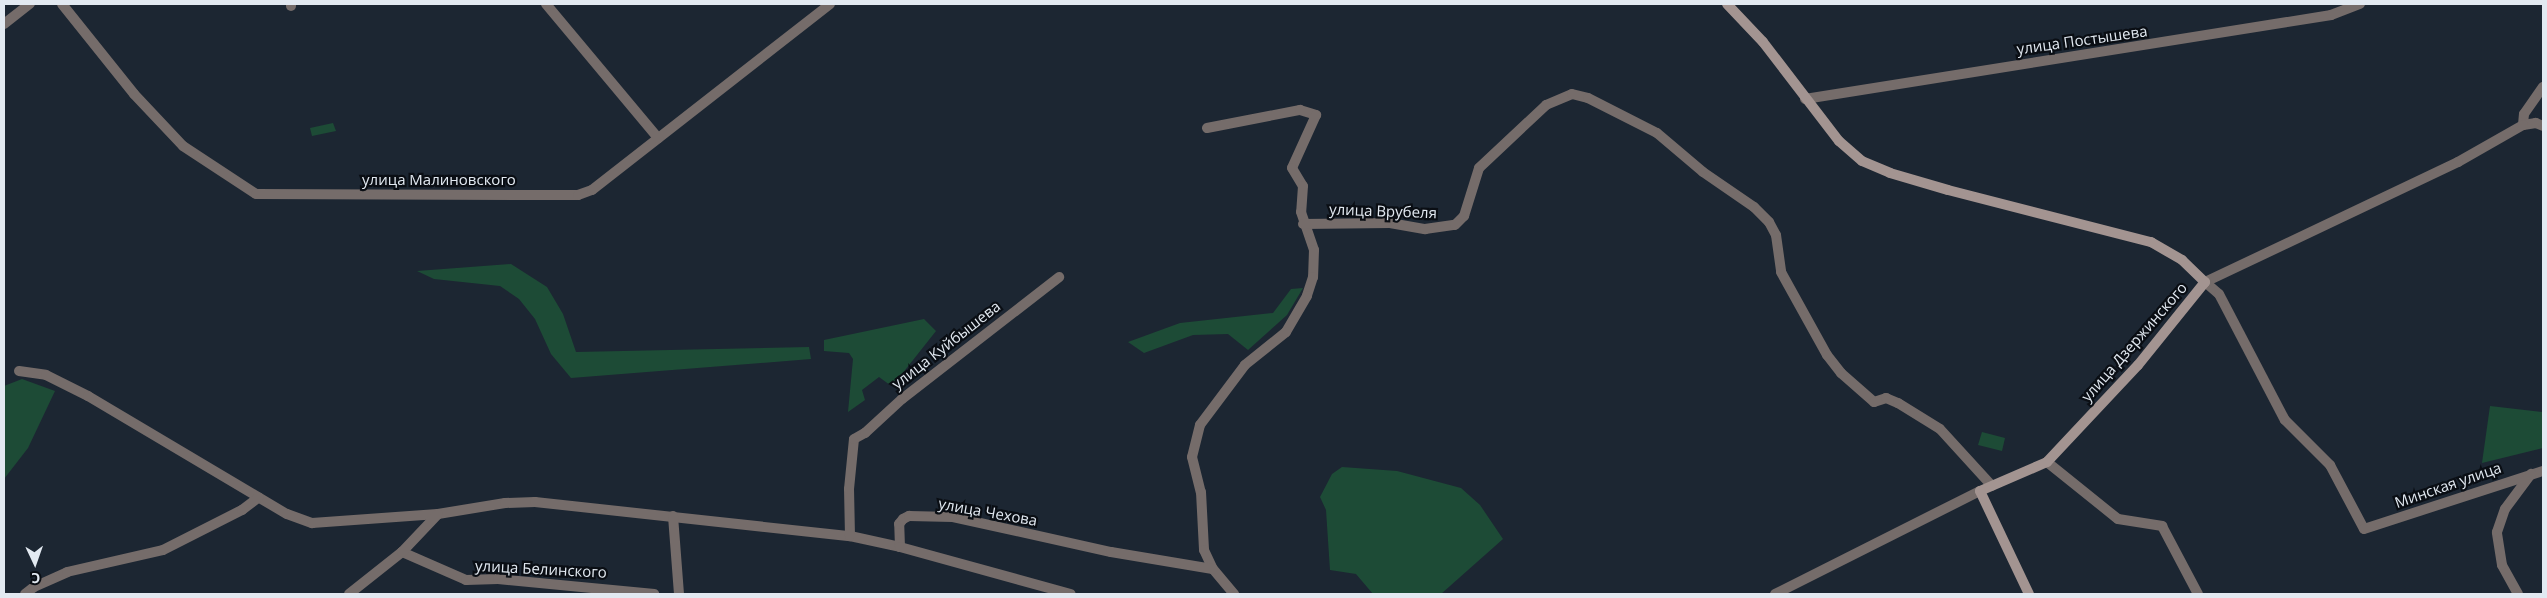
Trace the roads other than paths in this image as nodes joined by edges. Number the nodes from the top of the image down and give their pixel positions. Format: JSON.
{"nodes":[{"id":1,"x":30,"y":4,"type":"edge"},
{"id":2,"x":62,"y":4,"type":"edge"},
{"id":3,"x":546,"y":4,"type":"edge"},
{"id":4,"x":830,"y":4,"type":"edge"},
{"id":5,"x":1727,"y":4,"type":"edge"},
{"id":6,"x":2360,"y":4,"type":"edge"},
{"id":7,"x":4,"y":24,"type":"edge"},
{"id":8,"x":2543,"y":87,"type":"edge"},
{"id":9,"x":1806,"y":99,"type":"junction"},
{"id":10,"x":2524,"y":124,"type":"junction"},
{"id":11,"x":2543,"y":126,"type":"edge"},
{"id":12,"x":1207,"y":128,"type":"dead end"},
{"id":13,"x":658,"y":138,"type":"junction"},
{"id":14,"x":1303,"y":224,"type":"junction"},
{"id":15,"x":1059,"y":276,"type":"dead end"},
{"id":16,"x":2205,"y":282,"type":"junction"},
{"id":17,"x":19,"y":371,"type":"dead end"},
{"id":18,"x":2047,"y":462,"type":"junction"},
{"id":19,"x":2543,"y":471,"type":"edge"},
{"id":20,"x":2531,"y":474,"type":"junction"},
{"id":21,"x":1992,"y":486,"type":"junction"},
{"id":22,"x":1980,"y":491,"type":"junction"},
{"id":23,"x":258,"y":497,"type":"junction"},
{"id":24,"x":438,"y":514,"type":"junction"},
{"id":25,"x":673,"y":516,"type":"junction"},
{"id":26,"x":850,"y":536,"type":"junction"},
{"id":27,"x":900,"y":547,"type":"junction"},
{"id":28,"x":402,"y":552,"type":"junction"},
{"id":29,"x":1212,"y":569,"type":"junction"},
{"id":30,"x":25,"y":594,"type":"edge"},
{"id":31,"x":349,"y":594,"type":"edge"},
{"id":32,"x":654,"y":594,"type":"edge"},
{"id":33,"x":679,"y":594,"type":"edge"},
{"id":34,"x":1071,"y":594,"type":"edge"},
{"id":35,"x":1234,"y":594,"type":"edge"},
{"id":36,"x":1775,"y":594,"type":"edge"},
{"id":37,"x":2029,"y":594,"type":"edge"},
{"id":38,"x":2198,"y":594,"type":"edge"},
{"id":39,"x":2518,"y":594,"type":"edge"}],
"edges":[{"from":1,"to":7,"type":"street"},
{"from":2,"to":13,"type":"street","name":"улица Малиновского"},
{"from":3,"to":13,"type":"street"},
{"from":4,"to":13,"type":"street","name":"улица Малиновского"},
{"from":5,"to":9,"type":"main road"},
{"from":6,"to":9,"type":"street","name":"улица Постышева"},
{"from":8,"to":10,"type":"street"},
{"from":9,"to":16,"type":"main road"},
{"from":10,"to":11,"type":"street"},
{"from":10,"to":16,"type":"street","name":"улица Дзержинского"},
{"from":12,"to":14,"type":"street"},
{"from":14,"to":21,"type":"street","name":"улица Врубеля"},
{"from":14,"to":29,"type":"street"},
{"from":15,"to":26,"type":"street","name":"улица Куйбышева"},
{"from":16,"to":18,"type":"main road","name":"улица Дзержинского"},
{"from":16,"to":20,"type":"street","name":"Минская улица"},
{"from":17,"to":23,"type":"street"},
{"from":18,"to":21,"type":"main road","name":"улица Дзержинского"},
{"from":18,"to":38,"type":"street"},
{"from":19,"to":20,"type":"street","name":"Минская улица"},
{"from":20,"to":39,"type":"street"},
{"from":21,"to":22,"type":"main road","name":"улица Дзержинского"},
{"from":22,"to":36,"type":"street","name":"улица Дзержинского"},
{"from":22,"to":37,"type":"main road"},
{"from":23,"to":24,"type":"street"},
{"from":23,"to":30,"type":"street"},
{"from":24,"to":25,"type":"street"},
{"from":24,"to":28,"type":"street"},
{"from":25,"to":26,"type":"street"},
{"from":25,"to":33,"type":"street"},
{"from":26,"to":27,"type":"street"},
{"from":27,"to":29,"type":"street","name":"улица Чехова"},
{"from":27,"to":34,"type":"street"},
{"from":28,"to":31,"type":"street"},
{"from":28,"to":32,"type":"street","name":"улица Белинского"},
{"from":29,"to":35,"type":"street"}]}
